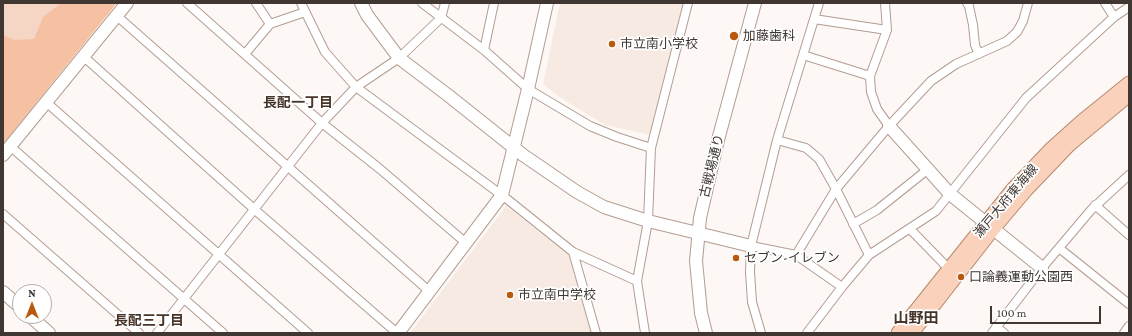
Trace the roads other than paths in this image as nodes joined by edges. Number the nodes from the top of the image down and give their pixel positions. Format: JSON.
{"nodes":[{"id":1,"x":127,"y":3,"type":"edge"},
{"id":2,"x":187,"y":3,"type":"edge"},
{"id":3,"x":256,"y":3,"type":"edge"},
{"id":4,"x":302,"y":3,"type":"edge"},
{"id":5,"x":361,"y":3,"type":"edge"},
{"id":6,"x":422,"y":3,"type":"edge"},
{"id":7,"x":445,"y":3,"type":"edge"},
{"id":8,"x":494,"y":3,"type":"edge"},
{"id":9,"x":547,"y":3,"type":"edge"},
{"id":10,"x":688,"y":3,"type":"edge"},
{"id":11,"x":754,"y":3,"type":"edge"},
{"id":12,"x":819,"y":3,"type":"edge"},
{"id":13,"x":885,"y":3,"type":"edge"},
{"id":14,"x":967,"y":3,"type":"edge"},
{"id":15,"x":1028,"y":3,"type":"edge"},
{"id":16,"x":1105,"y":3,"type":"edge"},
{"id":17,"x":1129,"y":8,"type":"edge"},
{"id":18,"x":305,"y":12,"type":"junction"},
{"id":19,"x":117,"y":16,"type":"junction"},
{"id":20,"x":1114,"y":17,"type":"junction"},
{"id":21,"x":441,"y":18,"type":"junction"},
{"id":22,"x":814,"y":19,"type":"junction"},
{"id":23,"x":270,"y":24,"type":"junction"},
{"id":24,"x":888,"y":30,"type":"junction"},
{"id":25,"x":484,"y":50,"type":"junction"},
{"id":26,"x":245,"y":54,"type":"junction"},
{"id":27,"x":979,"y":54,"type":"junction"},
{"id":28,"x":803,"y":55,"type":"junction"},
{"id":29,"x":83,"y":56,"type":"junction"},
{"id":30,"x":399,"y":58,"type":"junction"},
{"id":31,"x":870,"y":76,"type":"junction"},
{"id":32,"x":1129,"y":83,"type":"edge"},
{"id":33,"x":356,"y":87,"type":"junction"},
{"id":34,"x":528,"y":89,"type":"junction"},
{"id":35,"x":1129,"y":95,"type":"edge"},
{"id":36,"x":46,"y":102,"type":"junction"},
{"id":37,"x":322,"y":123,"type":"junction"},
{"id":38,"x":889,"y":126,"type":"junction"},
{"id":39,"x":777,"y":140,"type":"junction"},
{"id":40,"x":514,"y":147,"type":"junction"},
{"id":41,"x":651,"y":148,"type":"junction"},
{"id":42,"x":7,"y":151,"type":"edge"},
{"id":43,"x":288,"y":166,"type":"junction"},
{"id":44,"x":927,"y":170,"type":"junction"},
{"id":45,"x":1129,"y":175,"type":"edge"},
{"id":46,"x":836,"y":189,"type":"junction"},
{"id":47,"x":950,"y":194,"type":"junction"},
{"id":48,"x":502,"y":195,"type":"junction"},
{"id":49,"x":1095,"y":205,"type":"junction"},
{"id":50,"x":254,"y":209,"type":"junction"},
{"id":51,"x":3,"y":214,"type":"edge"},
{"id":52,"x":648,"y":220,"type":"junction"},
{"id":53,"x":853,"y":224,"type":"junction"},
{"id":54,"x":990,"y":225,"type":"junction"},
{"id":55,"x":910,"y":228,"type":"junction"},
{"id":56,"x":698,"y":233,"type":"junction"},
{"id":57,"x":1129,"y":235,"type":"edge"},
{"id":58,"x":466,"y":243,"type":"junction"},
{"id":59,"x":751,"y":246,"type":"junction"},
{"id":60,"x":1059,"y":248,"type":"junction"},
{"id":61,"x":573,"y":252,"type":"junction"},
{"id":62,"x":219,"y":254,"type":"junction"},
{"id":63,"x":796,"y":255,"type":"junction"},
{"id":64,"x":869,"y":255,"type":"junction"},
{"id":65,"x":1042,"y":268,"type":"junction"},
{"id":66,"x":949,"y":269,"type":"junction"},
{"id":67,"x":637,"y":281,"type":"junction"},
{"id":68,"x":842,"y":287,"type":"junction"},
{"id":69,"x":429,"y":291,"type":"junction"},
{"id":70,"x":3,"y":292,"type":"edge"},
{"id":71,"x":184,"y":298,"type":"junction"},
{"id":72,"x":12,"y":300,"type":"edge"},
{"id":73,"x":1129,"y":304,"type":"edge"},
{"id":74,"x":39,"y":324,"type":"edge"},
{"id":75,"x":1129,"y":326,"type":"edge"},
{"id":76,"x":994,"y":330,"type":"edge"},
{"id":77,"x":49,"y":333,"type":"edge"},
{"id":78,"x":139,"y":333,"type":"edge"},
{"id":79,"x":157,"y":333,"type":"edge"},
{"id":80,"x":224,"y":333,"type":"edge"},
{"id":81,"x":308,"y":333,"type":"edge"},
{"id":82,"x":397,"y":333,"type":"edge"},
{"id":83,"x":596,"y":333,"type":"edge"},
{"id":84,"x":645,"y":333,"type":"edge"},
{"id":85,"x":706,"y":333,"type":"edge"},
{"id":86,"x":761,"y":333,"type":"edge"},
{"id":87,"x":807,"y":333,"type":"edge"},
{"id":88,"x":898,"y":333,"type":"edge"},
{"id":89,"x":912,"y":333,"type":"edge"},
{"id":90,"x":1004,"y":333,"type":"edge"},
{"id":91,"x":1124,"y":333,"type":"edge"}],
"edges":[{"from":1,"to":19,"type":"street"},
{"from":2,"to":26,"type":"street"},
{"from":3,"to":23,"type":"street"},
{"from":4,"to":18,"type":"street"},
{"from":5,"to":30,"type":"street"},
{"from":6,"to":21,"type":"street"},
{"from":7,"to":21,"type":"street"},
{"from":8,"to":25,"type":"street"},
{"from":9,"to":34,"type":"street"},
{"from":10,"to":41,"type":"street"},
{"from":11,"to":56,"type":"street","name":"古戦場通り"},
{"from":12,"to":22,"type":"street"},
{"from":13,"to":24,"type":"street"},
{"from":14,"to":27,"type":"street"},
{"from":15,"to":27,"type":"street"},
{"from":16,"to":20,"type":"street"},
{"from":17,"to":20,"type":"street"},
{"from":18,"to":23,"type":"street"},
{"from":18,"to":33,"type":"street"},
{"from":19,"to":29,"type":"street"},
{"from":19,"to":43,"type":"street"},
{"from":20,"to":47,"type":"street"},
{"from":21,"to":25,"type":"street"},
{"from":21,"to":30,"type":"street"},
{"from":22,"to":24,"type":"street"},
{"from":22,"to":28,"type":"street"},
{"from":23,"to":26,"type":"street"},
{"from":24,"to":31,"type":"street"},
{"from":25,"to":34,"type":"street"},
{"from":26,"to":37,"type":"street"},
{"from":27,"to":38,"type":"street"},
{"from":28,"to":31,"type":"street"},
{"from":28,"to":39,"type":"street"},
{"from":29,"to":36,"type":"street"},
{"from":29,"to":50,"type":"street"},
{"from":30,"to":33,"type":"street"},
{"from":30,"to":40,"type":"street"},
{"from":31,"to":38,"type":"street"},
{"from":32,"to":54,"type":"main road","name":"瀬戸大府東海線"},
{"from":33,"to":37,"type":"street"},
{"from":33,"to":48,"type":"street"},
{"from":34,"to":40,"type":"street"},
{"from":34,"to":41,"type":"street"},
{"from":35,"to":54,"type":"main road","name":"瀬戸大府東海線"},
{"from":36,"to":42,"type":"street"},
{"from":36,"to":62,"type":"street"},
{"from":37,"to":43,"type":"street"},
{"from":37,"to":58,"type":"street"},
{"from":38,"to":44,"type":"street"},
{"from":38,"to":46,"type":"street"},
{"from":39,"to":46,"type":"street"},
{"from":39,"to":59,"type":"street"},
{"from":40,"to":48,"type":"street"},
{"from":40,"to":52,"type":"street"},
{"from":41,"to":52,"type":"street"},
{"from":42,"to":71,"type":"street"},
{"from":43,"to":50,"type":"street"},
{"from":43,"to":69,"type":"street"},
{"from":44,"to":47,"type":"street"},
{"from":44,"to":53,"type":"street"},
{"from":45,"to":49,"type":"street"},
{"from":46,"to":53,"type":"street"},
{"from":46,"to":63,"type":"street"},
{"from":47,"to":54,"type":"street"},
{"from":47,"to":55,"type":"street"},
{"from":48,"to":58,"type":"street"},
{"from":48,"to":61,"type":"street"},
{"from":49,"to":57,"type":"street"},
{"from":49,"to":60,"type":"street"},
{"from":50,"to":62,"type":"street"},
{"from":50,"to":82,"type":"street"},
{"from":51,"to":78,"type":"street"},
{"from":52,"to":56,"type":"street"},
{"from":52,"to":67,"type":"street"},
{"from":53,"to":64,"type":"street"},
{"from":54,"to":65,"type":"street"},
{"from":54,"to":66,"type":"main road","name":"瀬戸大府東海線"},
{"from":54,"to":89,"type":"main road","name":"瀬戸大府東海線"},
{"from":55,"to":64,"type":"street"},
{"from":55,"to":66,"type":"street"},
{"from":56,"to":59,"type":"street"},
{"from":56,"to":85,"type":"street","name":"古戦場通り"},
{"from":58,"to":69,"type":"street"},
{"from":59,"to":63,"type":"street"},
{"from":59,"to":86,"type":"street"},
{"from":60,"to":65,"type":"street"},
{"from":60,"to":73,"type":"street"},
{"from":61,"to":67,"type":"street"},
{"from":61,"to":83,"type":"street"},
{"from":62,"to":71,"type":"street"},
{"from":62,"to":81,"type":"street"},
{"from":63,"to":68,"type":"street"},
{"from":64,"to":68,"type":"street"},
{"from":65,"to":76,"type":"street"},
{"from":66,"to":88,"type":"main road","name":"瀬戸大府東海線"},
{"from":67,"to":84,"type":"street"},
{"from":68,"to":87,"type":"street"},
{"from":69,"to":82,"type":"street"},
{"from":70,"to":72,"type":"street"},
{"from":71,"to":79,"type":"street"},
{"from":71,"to":80,"type":"street"},
{"from":74,"to":77,"type":"street"},
{"from":75,"to":91,"type":"street"},
{"from":76,"to":90,"type":"street"}]}
